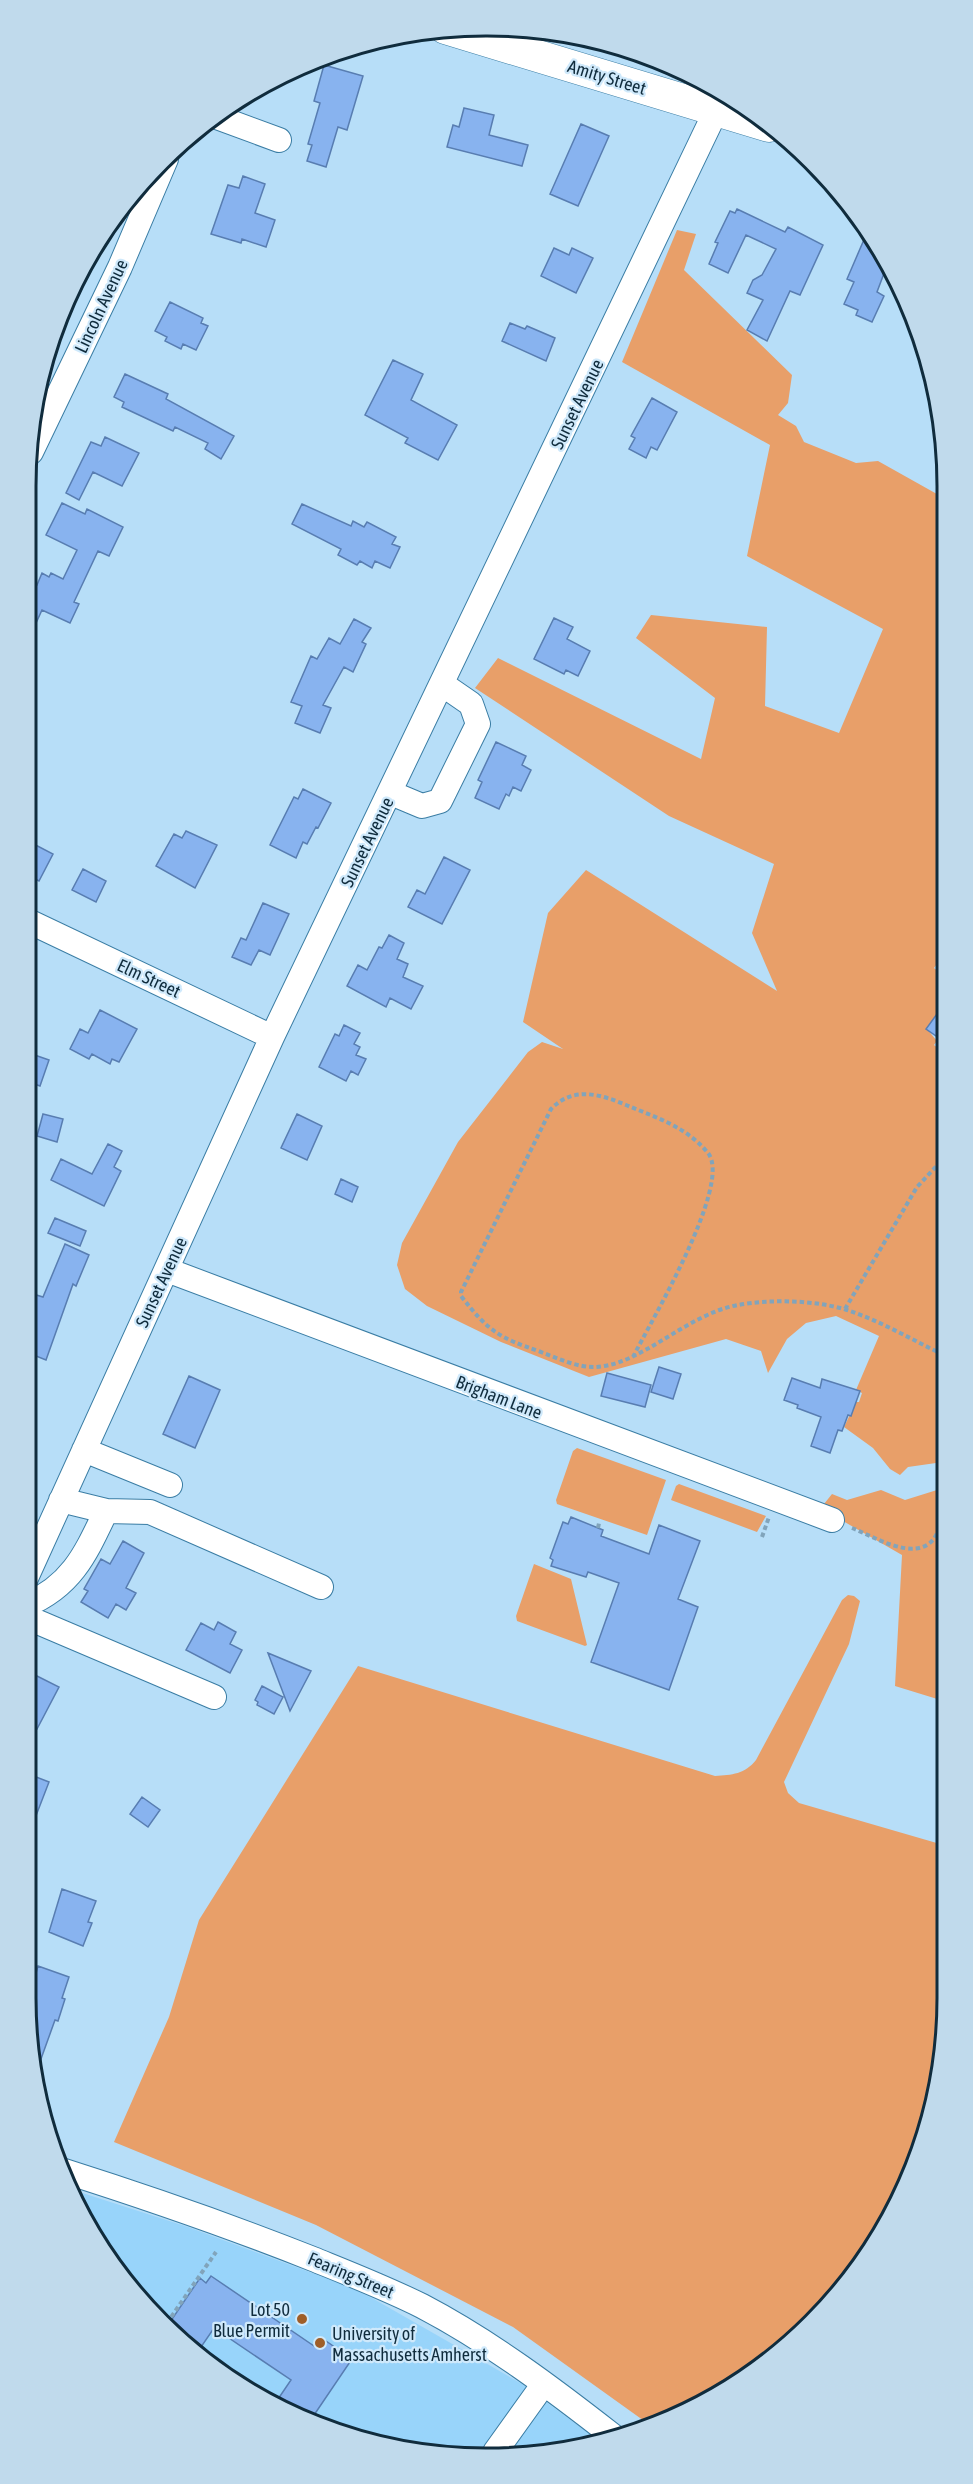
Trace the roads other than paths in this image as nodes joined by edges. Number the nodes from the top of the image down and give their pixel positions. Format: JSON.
{"nodes":[{"id":1,"x":476,"y":36,"type":"edge"},
{"id":2,"x":720,"y":102,"type":"edge"},
{"id":3,"x":225,"y":120,"type":"edge"},
{"id":4,"x":279,"y":140,"type":"dead end"},
{"id":5,"x":156,"y":181,"type":"edge"},
{"id":6,"x":39,"y":435,"type":"edge"},
{"id":7,"x":442,"y":684,"type":"junction"},
{"id":8,"x":391,"y":793,"type":"junction"},
{"id":9,"x":36,"y":925,"type":"edge"},
{"id":10,"x":272,"y":1037,"type":"junction"},
{"id":11,"x":167,"y":1270,"type":"junction"},
{"id":12,"x":84,"y":1450,"type":"junction"},
{"id":13,"x":170,"y":1485,"type":"dead end"},
{"id":14,"x":61,"y":1500,"type":"junction"},
{"id":15,"x":106,"y":1511,"type":"junction"},
{"id":16,"x":832,"y":1520,"type":"road end"},
{"id":17,"x":36,"y":1556,"type":"edge"},
{"id":18,"x":321,"y":1587,"type":"dead end"},
{"id":19,"x":36,"y":1601,"type":"edge"},
{"id":20,"x":36,"y":1621,"type":"edge"},
{"id":21,"x":214,"y":1697,"type":"dead end"},
{"id":22,"x":72,"y":2174,"type":"edge"},
{"id":23,"x":543,"y":2385,"type":"junction"},
{"id":24,"x":607,"y":2432,"type":"edge"},
{"id":25,"x":498,"y":2448,"type":"edge"}],
"edges":[{"from":1,"to":2,"type":"main road","name":"Amity Street"},
{"from":2,"to":7,"type":"street","name":"Sunset Avenue"},
{"from":3,"to":4,"type":"street"},
{"from":5,"to":6,"type":"street","name":"Lincoln Avenue"},
{"from":7,"to":8,"type":"street","name":"Sunset Avenue"},
{"from":7,"to":8,"type":"street"},
{"from":8,"to":10,"type":"street","name":"Sunset Avenue"},
{"from":9,"to":10,"type":"street","name":"Elm Street"},
{"from":10,"to":11,"type":"street","name":"Sunset Avenue"},
{"from":11,"to":12,"type":"street","name":"Sunset Avenue"},
{"from":11,"to":16,"type":"street","name":"Brigham Lane"},
{"from":12,"to":13,"type":"street"},
{"from":12,"to":14,"type":"street","name":"Sunset Avenue"},
{"from":14,"to":15,"type":"street"},
{"from":14,"to":17,"type":"street","name":"Sunset Avenue"},
{"from":15,"to":18,"type":"street"},
{"from":15,"to":19,"type":"street"},
{"from":20,"to":21,"type":"street"},
{"from":22,"to":23,"type":"street","name":"Fearing Street"},
{"from":23,"to":24,"type":"street","name":"Fearing Street"},
{"from":23,"to":25,"type":"street"}]}
